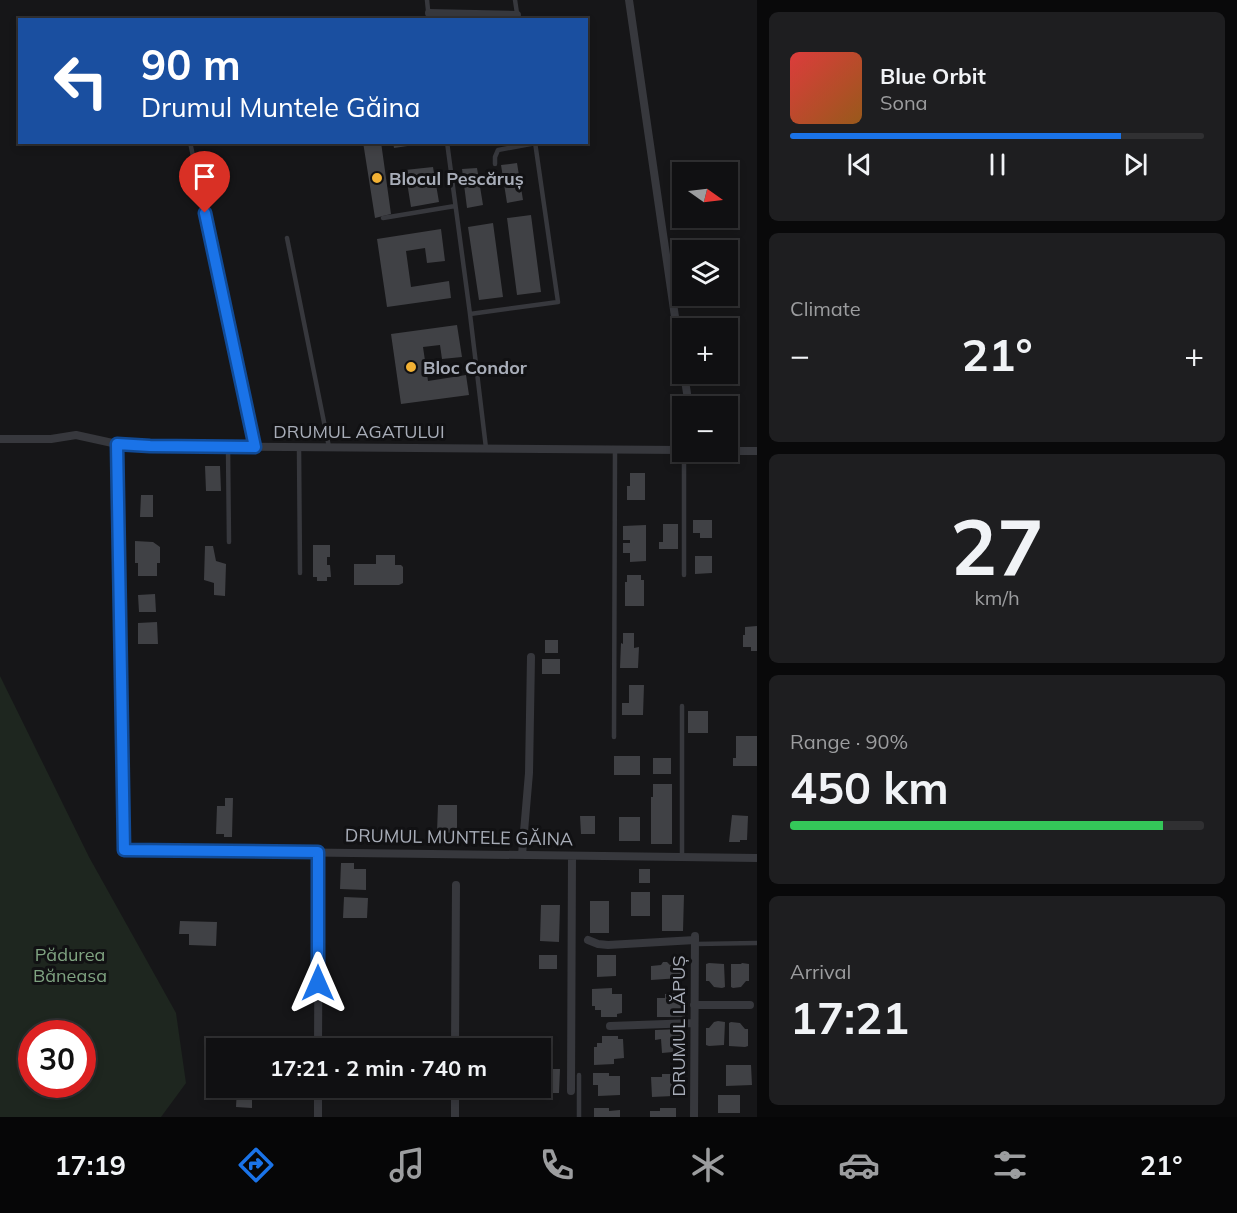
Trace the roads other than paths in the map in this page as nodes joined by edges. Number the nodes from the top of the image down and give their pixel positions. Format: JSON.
{"nodes":[{"id":1,"x":427,"y":0,"type":"edge"},
{"id":2,"x":515,"y":0,"type":"edge"},
{"id":3,"x":629,"y":0,"type":"edge"},
{"id":4,"x":429,"y":16,"type":"edge"},
{"id":5,"x":518,"y":17,"type":"edge"},
{"id":6,"x":190,"y":144,"type":"edge"},
{"id":7,"x":447,"y":144,"type":"edge"},
{"id":8,"x":530,"y":144,"type":"edge"},
{"id":9,"x":535,"y":144,"type":"edge"},
{"id":10,"x":495,"y":164,"type":"dead end"},
{"id":11,"x":455,"y":206,"type":"junction"},
{"id":12,"x":383,"y":218,"type":"dead end"},
{"id":13,"x":287,"y":238,"type":"dead end"},
{"id":14,"x":471,"y":314,"type":"junction"},
{"id":15,"x":675,"y":318,"type":"edge"},
{"id":16,"x":0,"y":439,"type":"edge"},
{"id":17,"x":117,"y":444,"type":"junction"},
{"id":18,"x":228,"y":447,"type":"junction"},
{"id":19,"x":255,"y":447,"type":"junction"},
{"id":20,"x":299,"y":447,"type":"junction"},
{"id":21,"x":329,"y":447,"type":"junction"},
{"id":22,"x":486,"y":448,"type":"junction"},
{"id":23,"x":615,"y":449,"type":"junction"},
{"id":24,"x":738,"y":450,"type":"edge"},
{"id":25,"x":672,"y":451,"type":"edge"},
{"id":26,"x":757,"y":451,"type":"edge"},
{"id":27,"x":683,"y":462,"type":"edge"},
{"id":28,"x":229,"y":542,"type":"dead end"},
{"id":29,"x":300,"y":573,"type":"dead end"},
{"id":30,"x":684,"y":575,"type":"dead end"},
{"id":31,"x":531,"y":657,"type":"dead end"},
{"id":32,"x":682,"y":706,"type":"dead end"},
{"id":33,"x":614,"y":737,"type":"dead end"},
{"id":34,"x":124,"y":850,"type":"joint"},
{"id":35,"x":318,"y":852,"type":"junction"},
{"id":36,"x":522,"y":855,"type":"junction"},
{"id":37,"x":572,"y":856,"type":"junction"},
{"id":38,"x":682,"y":857,"type":"junction"},
{"id":39,"x":757,"y":858,"type":"edge"},
{"id":40,"x":456,"y":885,"type":"dead end"},
{"id":41,"x":588,"y":940,"type":"dead end"},
{"id":42,"x":695,"y":940,"type":"junction"},
{"id":43,"x":757,"y":943,"type":"edge"},
{"id":44,"x":694,"y":1005,"type":"junction"},
{"id":45,"x":750,"y":1005,"type":"dead end"},
{"id":46,"x":694,"y":1023,"type":"junction"},
{"id":47,"x":610,"y":1026,"type":"dead end"},
{"id":48,"x":318,"y":1038,"type":"edge"},
{"id":49,"x":455,"y":1038,"type":"edge"},
{"id":50,"x":579,"y":1075,"type":"dead end"},
{"id":51,"x":571,"y":1091,"type":"dead end"},
{"id":52,"x":318,"y":1098,"type":"edge"},
{"id":53,"x":455,"y":1098,"type":"edge"},
{"id":54,"x":318,"y":1117,"type":"edge"},
{"id":55,"x":455,"y":1117,"type":"edge"},
{"id":56,"x":579,"y":1117,"type":"edge"},
{"id":57,"x":694,"y":1117,"type":"edge"}],
"edges":[{"from":1,"to":4,"type":"lane"},
{"from":2,"to":5,"type":"lane"},
{"from":3,"to":15,"type":"street"},
{"from":4,"to":5,"type":"street"},
{"from":6,"to":19,"type":"lane"},
{"from":7,"to":11,"type":"lane"},
{"from":8,"to":10,"type":"lane"},
{"from":9,"to":14,"type":"lane"},
{"from":11,"to":12,"type":"lane"},
{"from":11,"to":14,"type":"lane"},
{"from":13,"to":21,"type":"lane"},
{"from":14,"to":22,"type":"lane"},
{"from":16,"to":17,"type":"street","name":"DRUMUL AGATULUI"},
{"from":17,"to":18,"type":"street","name":"DRUMUL AGATULUI"},
{"from":17,"to":34,"type":"lane"},
{"from":18,"to":19,"type":"street","name":"DRUMUL AGATULUI"},
{"from":18,"to":28,"type":"lane"},
{"from":19,"to":20,"type":"street","name":"DRUMUL AGATULUI"},
{"from":20,"to":21,"type":"street","name":"DRUMUL AGATULUI"},
{"from":20,"to":29,"type":"lane"},
{"from":21,"to":22,"type":"street","name":"DRUMUL AGATULUI"},
{"from":22,"to":23,"type":"street","name":"DRUMUL AGATULUI"},
{"from":23,"to":25,"type":"street","name":"DRUMUL AGATULUI"},
{"from":23,"to":33,"type":"lane"},
{"from":24,"to":26,"type":"street"},
{"from":27,"to":30,"type":"lane"},
{"from":31,"to":36,"type":"street"},
{"from":32,"to":38,"type":"lane"},
{"from":34,"to":35,"type":"street","name":"DRUMUL MUNTELE GĂINA"},
{"from":35,"to":36,"type":"street","name":"DRUMUL MUNTELE GĂINA"},
{"from":35,"to":48,"type":"street"},
{"from":36,"to":37,"type":"street","name":"DRUMUL MUNTELE GĂINA"},
{"from":37,"to":38,"type":"street","name":"DRUMUL MUNTELE GĂINA"},
{"from":37,"to":51,"type":"street"},
{"from":38,"to":39,"type":"street","name":"DRUMUL MUNTELE GĂINA"},
{"from":40,"to":49,"type":"street"},
{"from":41,"to":42,"type":"street"},
{"from":42,"to":43,"type":"lane"},
{"from":42,"to":44,"type":"street","name":"DRUMUL LĂPUȘ"},
{"from":44,"to":45,"type":"street"},
{"from":44,"to":46,"type":"street","name":"DRUMUL LĂPUȘ"},
{"from":46,"to":47,"type":"street"},
{"from":46,"to":57,"type":"street","name":"DRUMUL LĂPUȘ"},
{"from":50,"to":56,"type":"lane"},
{"from":52,"to":54,"type":"street"},
{"from":53,"to":55,"type":"street"}]}
